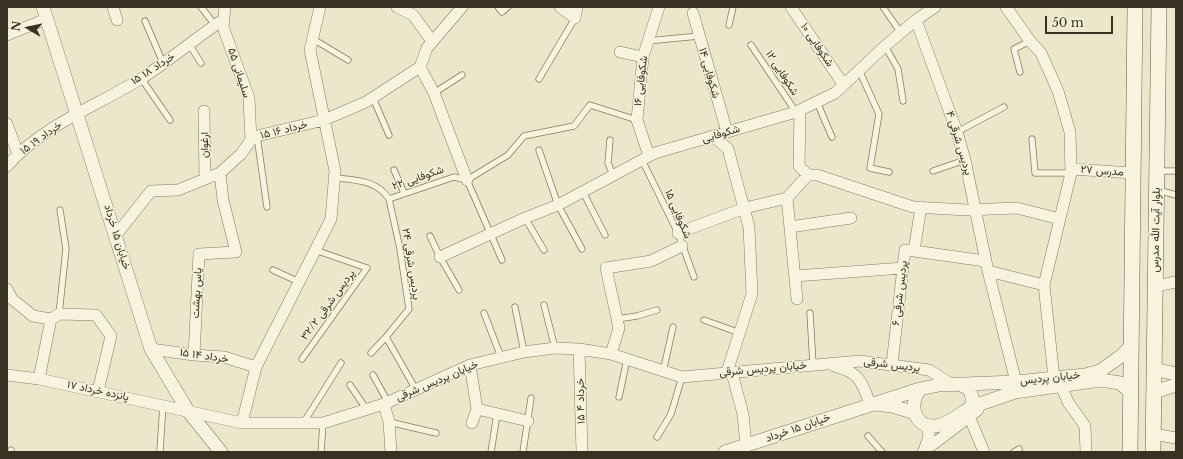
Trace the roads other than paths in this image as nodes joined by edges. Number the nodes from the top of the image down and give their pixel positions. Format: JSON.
{"nodes":[{"id":1,"x":113,"y":7,"type":"edge"},
{"id":2,"x":201,"y":7,"type":"edge"},
{"id":3,"x":225,"y":7,"type":"edge"},
{"id":4,"x":320,"y":7,"type":"edge"},
{"id":5,"x":397,"y":7,"type":"edge"},
{"id":6,"x":462,"y":7,"type":"edge"},
{"id":7,"x":498,"y":7,"type":"edge"},
{"id":8,"x":508,"y":7,"type":"edge"},
{"id":9,"x":560,"y":7,"type":"edge"},
{"id":10,"x":659,"y":7,"type":"edge"},
{"id":11,"x":733,"y":7,"type":"edge"},
{"id":12,"x":791,"y":7,"type":"edge"},
{"id":13,"x":883,"y":7,"type":"edge"},
{"id":14,"x":1006,"y":7,"type":"edge"},
{"id":15,"x":1135,"y":7,"type":"edge"},
{"id":16,"x":1159,"y":7,"type":"edge"},
{"id":17,"x":928,"y":9,"type":"edge"},
{"id":18,"x":576,"y":12,"type":"edge"},
{"id":19,"x":45,"y":13,"type":"edge"},
{"id":20,"x":693,"y":13,"type":"dead end"},
{"id":21,"x":117,"y":20,"type":"dead end"},
{"id":22,"x":916,"y":20,"type":"junction"},
{"id":23,"x":145,"y":22,"type":"dead end"},
{"id":24,"x":219,"y":22,"type":"junction"},
{"id":25,"x":729,"y":25,"type":"dead end"},
{"id":26,"x":901,"y":33,"type":"junction"},
{"id":27,"x":7,"y":35,"type":"edge"},
{"id":28,"x":699,"y":36,"type":"junction"},
{"id":29,"x":312,"y":39,"type":"junction"},
{"id":30,"x":432,"y":41,"type":"junction"},
{"id":31,"x":647,"y":41,"type":"junction"},
{"id":32,"x":1030,"y":41,"type":"junction"},
{"id":33,"x":189,"y":44,"type":"junction"},
{"id":34,"x":751,"y":45,"type":"dead end"},
{"id":35,"x":885,"y":46,"type":"junction"},
{"id":36,"x":620,"y":52,"type":"dead end"},
{"id":37,"x":643,"y":57,"type":"junction"},
{"id":38,"x":348,"y":60,"type":"dead end"},
{"id":39,"x":163,"y":63,"type":"junction"},
{"id":40,"x":200,"y":63,"type":"dead end"},
{"id":41,"x":420,"y":67,"type":"junction"},
{"id":42,"x":859,"y":70,"type":"junction"},
{"id":43,"x":1020,"y":72,"type":"dead end"},
{"id":44,"x":462,"y":75,"type":"dead end"},
{"id":45,"x":141,"y":78,"type":"junction"},
{"id":46,"x":539,"y":79,"type":"dead end"},
{"id":47,"x":843,"y":84,"type":"junction"},
{"id":48,"x":434,"y":93,"type":"junction"},
{"id":49,"x":373,"y":98,"type":"junction"},
{"id":50,"x":903,"y":101,"type":"dead end"},
{"id":51,"x":817,"y":102,"type":"junction"},
{"id":52,"x":1004,"y":107,"type":"dead end"},
{"id":53,"x":204,"y":111,"type":"dead end"},
{"id":54,"x":798,"y":111,"type":"junction"},
{"id":55,"x":77,"y":112,"type":"junction"},
{"id":56,"x":170,"y":120,"type":"dead end"},
{"id":57,"x":324,"y":120,"type":"junction"},
{"id":58,"x":637,"y":120,"type":"junction"},
{"id":59,"x":7,"y":124,"type":"edge"},
{"id":60,"x":727,"y":132,"type":"junction"},
{"id":61,"x":957,"y":132,"type":"junction"},
{"id":62,"x":389,"y":135,"type":"dead end"},
{"id":63,"x":713,"y":136,"type":"junction"},
{"id":64,"x":832,"y":137,"type":"dead end"},
{"id":65,"x":254,"y":138,"type":"junction"},
{"id":66,"x":1032,"y":139,"type":"dead end"},
{"id":67,"x":610,"y":140,"type":"dead end"},
{"id":68,"x":538,"y":150,"type":"dead end"},
{"id":69,"x":18,"y":154,"type":"junction"},
{"id":70,"x":646,"y":158,"type":"junction"},
{"id":71,"x":965,"y":160,"type":"junction"},
{"id":72,"x":7,"y":166,"type":"edge"},
{"id":73,"x":394,"y":170,"type":"dead end"},
{"id":74,"x":1071,"y":171,"type":"junction"},
{"id":75,"x":1157,"y":171,"type":"junction"},
{"id":76,"x":1176,"y":171,"type":"edge"},
{"id":77,"x":889,"y":172,"type":"dead end"},
{"id":78,"x":933,"y":172,"type":"dead end"},
{"id":79,"x":220,"y":173,"type":"junction"},
{"id":80,"x":1133,"y":173,"type":"junction"},
{"id":81,"x":613,"y":175,"type":"junction"},
{"id":82,"x":808,"y":175,"type":"junction"},
{"id":83,"x":335,"y":178,"type":"junction"},
{"id":84,"x":205,"y":179,"type":"junction"},
{"id":85,"x":466,"y":180,"type":"junction"},
{"id":86,"x":1157,"y":190,"type":"junction"},
{"id":87,"x":583,"y":192,"type":"junction"},
{"id":88,"x":404,"y":193,"type":"junction"},
{"id":89,"x":1176,"y":195,"type":"edge"},
{"id":90,"x":786,"y":198,"type":"junction"},
{"id":91,"x":389,"y":199,"type":"junction"},
{"id":92,"x":558,"y":205,"type":"junction"},
{"id":93,"x":267,"y":207,"type":"dead end"},
{"id":94,"x":921,"y":207,"type":"junction"},
{"id":95,"x":745,"y":208,"type":"junction"},
{"id":96,"x":60,"y":210,"type":"dead end"},
{"id":97,"x":976,"y":210,"type":"junction"},
{"id":98,"x":525,"y":218,"type":"junction"},
{"id":99,"x":851,"y":218,"type":"dead end"},
{"id":100,"x":1060,"y":219,"type":"junction"},
{"id":101,"x":790,"y":227,"type":"junction"},
{"id":102,"x":678,"y":233,"type":"junction"},
{"id":103,"x":490,"y":234,"type":"junction"},
{"id":104,"x":116,"y":235,"type":"junction"},
{"id":105,"x":605,"y":235,"type":"dead end"},
{"id":106,"x":430,"y":236,"type":"dead end"},
{"id":107,"x":682,"y":246,"type":"junction"},
{"id":108,"x":582,"y":249,"type":"dead end"},
{"id":109,"x":316,"y":250,"type":"junction"},
{"id":110,"x":544,"y":250,"type":"dead end"},
{"id":111,"x":914,"y":251,"type":"junction"},
{"id":112,"x":1132,"y":252,"type":"junction"},
{"id":113,"x":1156,"y":252,"type":"junction"},
{"id":114,"x":440,"y":257,"type":"junction"},
{"id":115,"x":502,"y":260,"type":"dead end"},
{"id":116,"x":986,"y":266,"type":"junction"},
{"id":117,"x":903,"y":268,"type":"junction"},
{"id":118,"x":273,"y":270,"type":"dead end"},
{"id":119,"x":795,"y":276,"type":"junction"},
{"id":120,"x":694,"y":277,"type":"dead end"},
{"id":121,"x":298,"y":282,"type":"junction"},
{"id":122,"x":1176,"y":282,"type":"edge"},
{"id":123,"x":1044,"y":285,"type":"junction"},
{"id":124,"x":1155,"y":286,"type":"junction"},
{"id":125,"x":7,"y":289,"type":"edge"},
{"id":126,"x":459,"y":290,"type":"dead end"},
{"id":127,"x":797,"y":299,"type":"dead end"},
{"id":128,"x":544,"y":306,"type":"dead end"},
{"id":129,"x":515,"y":307,"type":"dead end"},
{"id":130,"x":657,"y":310,"type":"dead end"},
{"id":131,"x":484,"y":313,"type":"dead end"},
{"id":132,"x":810,"y":313,"type":"dead end"},
{"id":133,"x":55,"y":317,"type":"junction"},
{"id":134,"x":617,"y":319,"type":"junction"},
{"id":135,"x":704,"y":320,"type":"dead end"},
{"id":136,"x":673,"y":327,"type":"dead end"},
{"id":137,"x":740,"y":333,"type":"junction"},
{"id":138,"x":386,"y":337,"type":"junction"},
{"id":139,"x":1131,"y":346,"type":"junction"},
{"id":140,"x":555,"y":348,"type":"junction"},
{"id":141,"x":151,"y":349,"type":"junction"},
{"id":142,"x":579,"y":349,"type":"junction"},
{"id":143,"x":524,"y":352,"type":"junction"},
{"id":144,"x":371,"y":353,"type":"dead end"},
{"id":145,"x":611,"y":354,"type":"junction"},
{"id":146,"x":194,"y":355,"type":"junction"},
{"id":147,"x":501,"y":358,"type":"junction"},
{"id":148,"x":627,"y":358,"type":"junction"},
{"id":149,"x":302,"y":359,"type":"dead end"},
{"id":150,"x":340,"y":363,"type":"dead end"},
{"id":151,"x":813,"y":364,"type":"junction"},
{"id":152,"x":829,"y":364,"type":"junction"},
{"id":153,"x":892,"y":364,"type":"junction"},
{"id":154,"x":470,"y":365,"type":"junction"},
{"id":155,"x":256,"y":367,"type":"junction"},
{"id":156,"x":1154,"y":369,"type":"junction"},
{"id":157,"x":663,"y":372,"type":"junction"},
{"id":158,"x":729,"y":372,"type":"junction"},
{"id":159,"x":1176,"y":374,"type":"edge"},
{"id":160,"x":7,"y":375,"type":"edge"},
{"id":161,"x":373,"y":375,"type":"dead end"},
{"id":162,"x":682,"y":377,"type":"junction"},
{"id":163,"x":40,"y":379,"type":"junction"},
{"id":164,"x":1016,"y":382,"type":"junction"},
{"id":165,"x":1058,"y":382,"type":"junction"},
{"id":166,"x":956,"y":384,"type":"junction"},
{"id":167,"x":350,"y":385,"type":"dead end"},
{"id":168,"x":1176,"y":385,"type":"edge"},
{"id":169,"x":415,"y":388,"type":"junction"},
{"id":170,"x":920,"y":388,"type":"junction"},
{"id":171,"x":98,"y":391,"type":"junction"},
{"id":172,"x":1154,"y":392,"type":"junction"},
{"id":173,"x":1131,"y":393,"type":"junction"},
{"id":174,"x":531,"y":398,"type":"dead end"},
{"id":175,"x":619,"y":398,"type":"dead end"},
{"id":176,"x":386,"y":403,"type":"junction"},
{"id":177,"x":870,"y":404,"type":"junction"},
{"id":178,"x":163,"y":405,"type":"junction"},
{"id":179,"x":477,"y":409,"type":"junction"},
{"id":180,"x":367,"y":410,"type":"junction"},
{"id":181,"x":188,"y":411,"type":"junction"},
{"id":182,"x":970,"y":411,"type":"junction"},
{"id":183,"x":915,"y":413,"type":"junction"},
{"id":184,"x":497,"y":414,"type":"junction"},
{"id":185,"x":304,"y":422,"type":"junction"},
{"id":186,"x":389,"y":422,"type":"junction"},
{"id":187,"x":472,"y":422,"type":"dead end"},
{"id":188,"x":528,"y":422,"type":"junction"},
{"id":189,"x":242,"y":423,"type":"junction"},
{"id":190,"x":322,"y":423,"type":"junction"},
{"id":191,"x":927,"y":425,"type":"junction"},
{"id":192,"x":436,"y":433,"type":"dead end"},
{"id":193,"x":1153,"y":434,"type":"junction"},
{"id":194,"x":868,"y":436,"type":"dead end"},
{"id":195,"x":657,"y":437,"type":"dead end"},
{"id":196,"x":1176,"y":438,"type":"edge"},
{"id":197,"x":746,"y":445,"type":"junction"},
{"id":198,"x":160,"y":450,"type":"dead end"},
{"id":199,"x":221,"y":452,"type":"edge"},
{"id":200,"x":321,"y":452,"type":"edge"},
{"id":201,"x":391,"y":452,"type":"edge"},
{"id":202,"x":491,"y":452,"type":"edge"},
{"id":203,"x":524,"y":452,"type":"edge"},
{"id":204,"x":582,"y":452,"type":"edge"},
{"id":205,"x":725,"y":452,"type":"edge"},
{"id":206,"x":882,"y":452,"type":"edge"},
{"id":207,"x":924,"y":452,"type":"edge"},
{"id":208,"x":984,"y":452,"type":"edge"},
{"id":209,"x":1086,"y":452,"type":"edge"},
{"id":210,"x":1130,"y":452,"type":"edge"},
{"id":211,"x":1153,"y":452,"type":"edge"}],
"edges":[{"from":1,"to":21,"type":"street"},
{"from":2,"to":24,"type":"lane"},
{"from":3,"to":24,"type":"street","name":"سلیمانی ۵۵"},
{"from":4,"to":29,"type":"street"},
{"from":5,"to":30,"type":"street"},
{"from":6,"to":30,"type":"street"},
{"from":7,"to":8,"type":"lane"},
{"from":9,"to":18,"type":"street"},
{"from":10,"to":31,"type":"street","name":"شکوفایی ۱۶"},
{"from":11,"to":25,"type":"lane"},
{"from":12,"to":47,"type":"street","name":"شکوفایی ۱۰"},
{"from":13,"to":26,"type":"lane"},
{"from":14,"to":32,"type":"street"},
{"from":15,"to":80,"type":"main road"},
{"from":16,"to":75,"type":"main road","name":"بلوار آیت الله مدرس"},
{"from":17,"to":22,"type":"street","name":"شکوفایی"},
{"from":18,"to":46,"type":"lane"},
{"from":19,"to":27,"type":"street"},
{"from":19,"to":55,"type":"street","name":"خیابان ۱۵ خرداد"},
{"from":20,"to":28,"type":"street","name":"شکوفایی ۱۴"},
{"from":22,"to":26,"type":"street","name":"شکوفایی"},
{"from":22,"to":61,"type":"street","name":"پردیس شرقی ۴"},
{"from":23,"to":39,"type":"lane"},
{"from":24,"to":33,"type":"street","name":"۱۵ خرداد ۱۸"},
{"from":24,"to":65,"type":"street","name":"سلیمانی ۵۵"},
{"from":26,"to":35,"type":"street","name":"شکوفایی"},
{"from":28,"to":31,"type":"lane"},
{"from":28,"to":60,"type":"street","name":"شکوفایی ۱۴"},
{"from":29,"to":38,"type":"lane"},
{"from":29,"to":57,"type":"street"},
{"from":30,"to":41,"type":"street"},
{"from":31,"to":37,"type":"street","name":"شکوفایی ۱۶"},
{"from":32,"to":43,"type":"lane"},
{"from":32,"to":74,"type":"street"},
{"from":33,"to":39,"type":"street","name":"۱۵ خرداد ۱۸"},
{"from":33,"to":40,"type":"lane"},
{"from":34,"to":54,"type":"lane","name":"شکوفایی ۱۲"},
{"from":35,"to":42,"type":"street","name":"شکوفایی"},
{"from":35,"to":50,"type":"lane"},
{"from":36,"to":37,"type":"street"},
{"from":37,"to":58,"type":"street","name":"شکوفایی ۱۶"},
{"from":39,"to":45,"type":"street","name":"۱۵ خرداد ۱۸"},
{"from":41,"to":48,"type":"street"},
{"from":41,"to":49,"type":"street","name":"۱۵ خرداد ۱۶"},
{"from":42,"to":47,"type":"street","name":"شکوفایی"},
{"from":42,"to":77,"type":"lane"},
{"from":44,"to":48,"type":"lane"},
{"from":45,"to":55,"type":"street","name":"۱۵ خرداد ۱۸"},
{"from":45,"to":56,"type":"lane"},
{"from":47,"to":51,"type":"street","name":"شکوفایی"},
{"from":48,"to":85,"type":"street"},
{"from":49,"to":57,"type":"street","name":"۱۵ خرداد ۱۶"},
{"from":49,"to":62,"type":"lane"},
{"from":51,"to":54,"type":"street","name":"شکوفایی"},
{"from":51,"to":64,"type":"lane"},
{"from":52,"to":61,"type":"lane"},
{"from":53,"to":84,"type":"street","name":"ارغوان"},
{"from":54,"to":60,"type":"street","name":"شکوفایی"},
{"from":54,"to":82,"type":"street"},
{"from":55,"to":69,"type":"street","name":"۱۵ خرداد ۱۹"},
{"from":55,"to":104,"type":"street","name":"خیابان ۱۵ خرداد"},
{"from":57,"to":65,"type":"street","name":"۱۵ خرداد ۱۶"},
{"from":57,"to":83,"type":"street"},
{"from":58,"to":70,"type":"street","name":"شکوفایی ۱۶"},
{"from":58,"to":85,"type":"lane"},
{"from":59,"to":69,"type":"street"},
{"from":60,"to":63,"type":"street","name":"شکوفایی"},
{"from":61,"to":71,"type":"street","name":"پردیس شرقی ۴"},
{"from":63,"to":70,"type":"street","name":"شکوفایی"},
{"from":63,"to":95,"type":"street"},
{"from":65,"to":79,"type":"street","name":"۱۵ خرداد ۱۶"},
{"from":65,"to":93,"type":"lane"},
{"from":66,"to":74,"type":"lane"},
{"from":67,"to":81,"type":"lane"},
{"from":68,"to":92,"type":"lane"},
{"from":69,"to":72,"type":"street","name":"۱۵ خرداد ۱۹"},
{"from":70,"to":81,"type":"street","name":"شکوفایی"},
{"from":70,"to":102,"type":"lane","name":"شکوفایی ۱۵"},
{"from":71,"to":78,"type":"lane"},
{"from":71,"to":97,"type":"street","name":"پردیس شرقی ۴"},
{"from":73,"to":88,"type":"lane"},
{"from":74,"to":80,"type":"street","name":"مدرس ۲۷"},
{"from":74,"to":100,"type":"street"},
{"from":75,"to":76,"type":"lane"},
{"from":75,"to":86,"type":"main road","name":"بلوار آیت الله مدرس"},
{"from":79,"to":84,"type":"street","name":"۱۵ خرداد ۱۶"},
{"from":79,"to":146,"type":"street","name":"یاس بهشت"},
{"from":80,"to":112,"type":"main road"},
{"from":81,"to":87,"type":"street","name":"شکوفایی"},
{"from":82,"to":90,"type":"street"},
{"from":82,"to":94,"type":"street"},
{"from":83,"to":91,"type":"lane"},
{"from":83,"to":109,"type":"street"},
{"from":84,"to":104,"type":"street","name":"۱۵ خرداد ۱۶"},
{"from":85,"to":88,"type":"lane","name":"شکوفایی ۲۲"},
{"from":85,"to":103,"type":"lane"},
{"from":86,"to":89,"type":"lane"},
{"from":86,"to":113,"type":"main road","name":"بلوار آیت الله مدرس"},
{"from":87,"to":92,"type":"street","name":"شکوفایی"},
{"from":87,"to":105,"type":"lane"},
{"from":88,"to":91,"type":"lane","name":"شکوفایی ۲۲"},
{"from":90,"to":95,"type":"street"},
{"from":90,"to":101,"type":"street"},
{"from":91,"to":138,"type":"lane","name":"پردیس شرقی ۲۴"},
{"from":92,"to":98,"type":"street","name":"شکوفایی"},
{"from":92,"to":108,"type":"lane"},
{"from":94,"to":97,"type":"street"},
{"from":94,"to":111,"type":"street","name":"پردیس شرقی ۶"},
{"from":95,"to":102,"type":"street"},
{"from":95,"to":137,"type":"street"},
{"from":96,"to":133,"type":"lane"},
{"from":97,"to":100,"type":"street"},
{"from":97,"to":116,"type":"street","name":"پردیس شرقی ۴"},
{"from":98,"to":103,"type":"street","name":"شکوفایی"},
{"from":98,"to":110,"type":"lane"},
{"from":99,"to":101,"type":"street"},
{"from":100,"to":123,"type":"street"},
{"from":101,"to":119,"type":"street"},
{"from":102,"to":107,"type":"lane","name":"شکوفایی ۱۵"},
{"from":103,"to":114,"type":"street","name":"شکوفایی"},
{"from":103,"to":115,"type":"lane"},
{"from":104,"to":141,"type":"street","name":"خیابان ۱۵ خرداد"},
{"from":106,"to":114,"type":"lane"},
{"from":107,"to":120,"type":"lane","name":"شکوفایی ۱۵"},
{"from":107,"to":134,"type":"street"},
{"from":109,"to":121,"type":"street"},
{"from":109,"to":149,"type":"lane","name":"پردیس شرقی ۳۲/۲"},
{"from":111,"to":116,"type":"street"},
{"from":111,"to":117,"type":"street","name":"پردیس شرقی ۶"},
{"from":112,"to":113,"type":"main road"},
{"from":112,"to":139,"type":"main road"},
{"from":113,"to":124,"type":"main road","name":"بلوار آیت الله مدرس"},
{"from":114,"to":126,"type":"lane"},
{"from":116,"to":123,"type":"street"},
{"from":116,"to":164,"type":"street","name":"پردیس شرقی ۴"},
{"from":117,"to":119,"type":"street"},
{"from":117,"to":153,"type":"street","name":"پردیس شرقی ۶"},
{"from":118,"to":121,"type":"lane"},
{"from":119,"to":127,"type":"street"},
{"from":121,"to":155,"type":"street"},
{"from":122,"to":124,"type":"street"},
{"from":123,"to":165,"type":"street"},
{"from":124,"to":156,"type":"main road","name":"بلوار آیت الله مدرس"},
{"from":125,"to":133,"type":"street"},
{"from":128,"to":140,"type":"lane"},
{"from":129,"to":143,"type":"lane"},
{"from":130,"to":134,"type":"lane"},
{"from":131,"to":147,"type":"lane"},
{"from":132,"to":151,"type":"lane"},
{"from":133,"to":163,"type":"street"},
{"from":133,"to":171,"type":"street"},
{"from":134,"to":145,"type":"street"},
{"from":135,"to":137,"type":"lane"},
{"from":136,"to":157,"type":"lane"},
{"from":137,"to":158,"type":"street"},
{"from":138,"to":144,"type":"lane","name":"پردیس شرقی ۲۴"},
{"from":138,"to":169,"type":"lane"},
{"from":139,"to":165,"type":"street","name":"خیابان پردیس"},
{"from":139,"to":173,"type":"main road"},
{"from":140,"to":142,"type":"street","name":"خیابان پردیس شرقی"},
{"from":140,"to":143,"type":"street","name":"خیابان پردیس شرقی"},
{"from":141,"to":146,"type":"street","name":"۱۵ خرداد ۱۴"},
{"from":141,"to":181,"type":"street","name":"خیابان ۱۵ خرداد"},
{"from":142,"to":145,"type":"street","name":"خیابان پردیس شرقی"},
{"from":142,"to":204,"type":"street","name":"۱۵ خرداد ۴"},
{"from":143,"to":147,"type":"street","name":"خیابان پردیس شرقی"},
{"from":145,"to":148,"type":"street","name":"خیابان پردیس شرقی"},
{"from":146,"to":155,"type":"street","name":"۱۵ خرداد ۱۴"},
{"from":147,"to":154,"type":"street","name":"خیابان پردیس شرقی"},
{"from":148,"to":157,"type":"street","name":"خیابان پردیس شرقی"},
{"from":148,"to":175,"type":"lane"},
{"from":150,"to":185,"type":"lane"},
{"from":151,"to":152,"type":"street","name":"خیابان پردیس شرقی"},
{"from":151,"to":158,"type":"street","name":"خیابان پردیس شرقی"},
{"from":152,"to":153,"type":"street","name":"پردیس شرقی"},
{"from":152,"to":177,"type":"street"},
{"from":153,"to":166,"type":"street","name":"پردیس شرقی"},
{"from":154,"to":169,"type":"street","name":"خیابان پردیس شرقی"},
{"from":154,"to":179,"type":"street"},
{"from":155,"to":189,"type":"street"},
{"from":156,"to":159,"type":"street"},
{"from":156,"to":172,"type":"main road","name":"بلوار آیت الله مدرس"},
{"from":157,"to":162,"type":"street","name":"خیابان پردیس شرقی"},
{"from":158,"to":162,"type":"street","name":"خیابان پردیس شرقی"},
{"from":158,"to":197,"type":"street"},
{"from":160,"to":163,"type":"street","name":"پانزده خرداد ۱۷"},
{"from":161,"to":176,"type":"lane"},
{"from":162,"to":195,"type":"lane"},
{"from":163,"to":171,"type":"street","name":"پانزده خرداد ۱۷"},
{"from":164,"to":165,"type":"street","name":"خیابان پردیس"},
{"from":164,"to":166,"type":"street","name":"خیابان پردیس"},
{"from":165,"to":173,"type":"street","name":"خیابان پردیس"},
{"from":165,"to":182,"type":"street","name":"خیابان پردیس"},
{"from":165,"to":209,"type":"street"},
{"from":166,"to":170,"type":"street"},
{"from":166,"to":182,"type":"street"},
{"from":167,"to":180,"type":"lane"},
{"from":168,"to":172,"type":"street"},
{"from":169,"to":176,"type":"street","name":"خیابان پردیس شرقی"},
{"from":170,"to":177,"type":"street","name":"خیابان ۱۵ خرداد"},
{"from":170,"to":183,"type":"street"},
{"from":171,"to":178,"type":"street","name":"پانزده خرداد ۱۷"},
{"from":172,"to":193,"type":"main road","name":"بلوار آیت الله مدرس"},
{"from":173,"to":210,"type":"main road"},
{"from":174,"to":188,"type":"lane"},
{"from":176,"to":180,"type":"street","name":"خیابان پردیس شرقی"},
{"from":176,"to":186,"type":"street"},
{"from":177,"to":183,"type":"street"},
{"from":177,"to":197,"type":"street","name":"خیابان ۱۵ خرداد"},
{"from":178,"to":181,"type":"street","name":"پانزده خرداد ۱۷"},
{"from":178,"to":198,"type":"lane"},
{"from":179,"to":184,"type":"street"},
{"from":179,"to":187,"type":"street"},
{"from":180,"to":190,"type":"street","name":"خیابان پردیس شرقی"},
{"from":181,"to":189,"type":"street","name":"خیابان پردیس شرقی"},
{"from":181,"to":199,"type":"street","name":"خیابان ۱۵ خرداد"},
{"from":182,"to":191,"type":"street"},
{"from":182,"to":207,"type":"street"},
{"from":182,"to":208,"type":"street"},
{"from":183,"to":191,"type":"street"},
{"from":184,"to":188,"type":"street"},
{"from":184,"to":202,"type":"lane"},
{"from":185,"to":189,"type":"street","name":"خیابان پردیس شرقی"},
{"from":185,"to":190,"type":"street","name":"خیابان پردیس شرقی"},
{"from":186,"to":192,"type":"lane"},
{"from":186,"to":201,"type":"street"},
{"from":188,"to":203,"type":"lane"},
{"from":190,"to":200,"type":"lane"},
{"from":191,"to":207,"type":"street"},
{"from":193,"to":196,"type":"street"},
{"from":193,"to":211,"type":"main road","name":"بلوار آیت الله مدرس"},
{"from":194,"to":206,"type":"lane"},
{"from":197,"to":205,"type":"street","name":"خیابان ۱۵ خرداد"}]}
